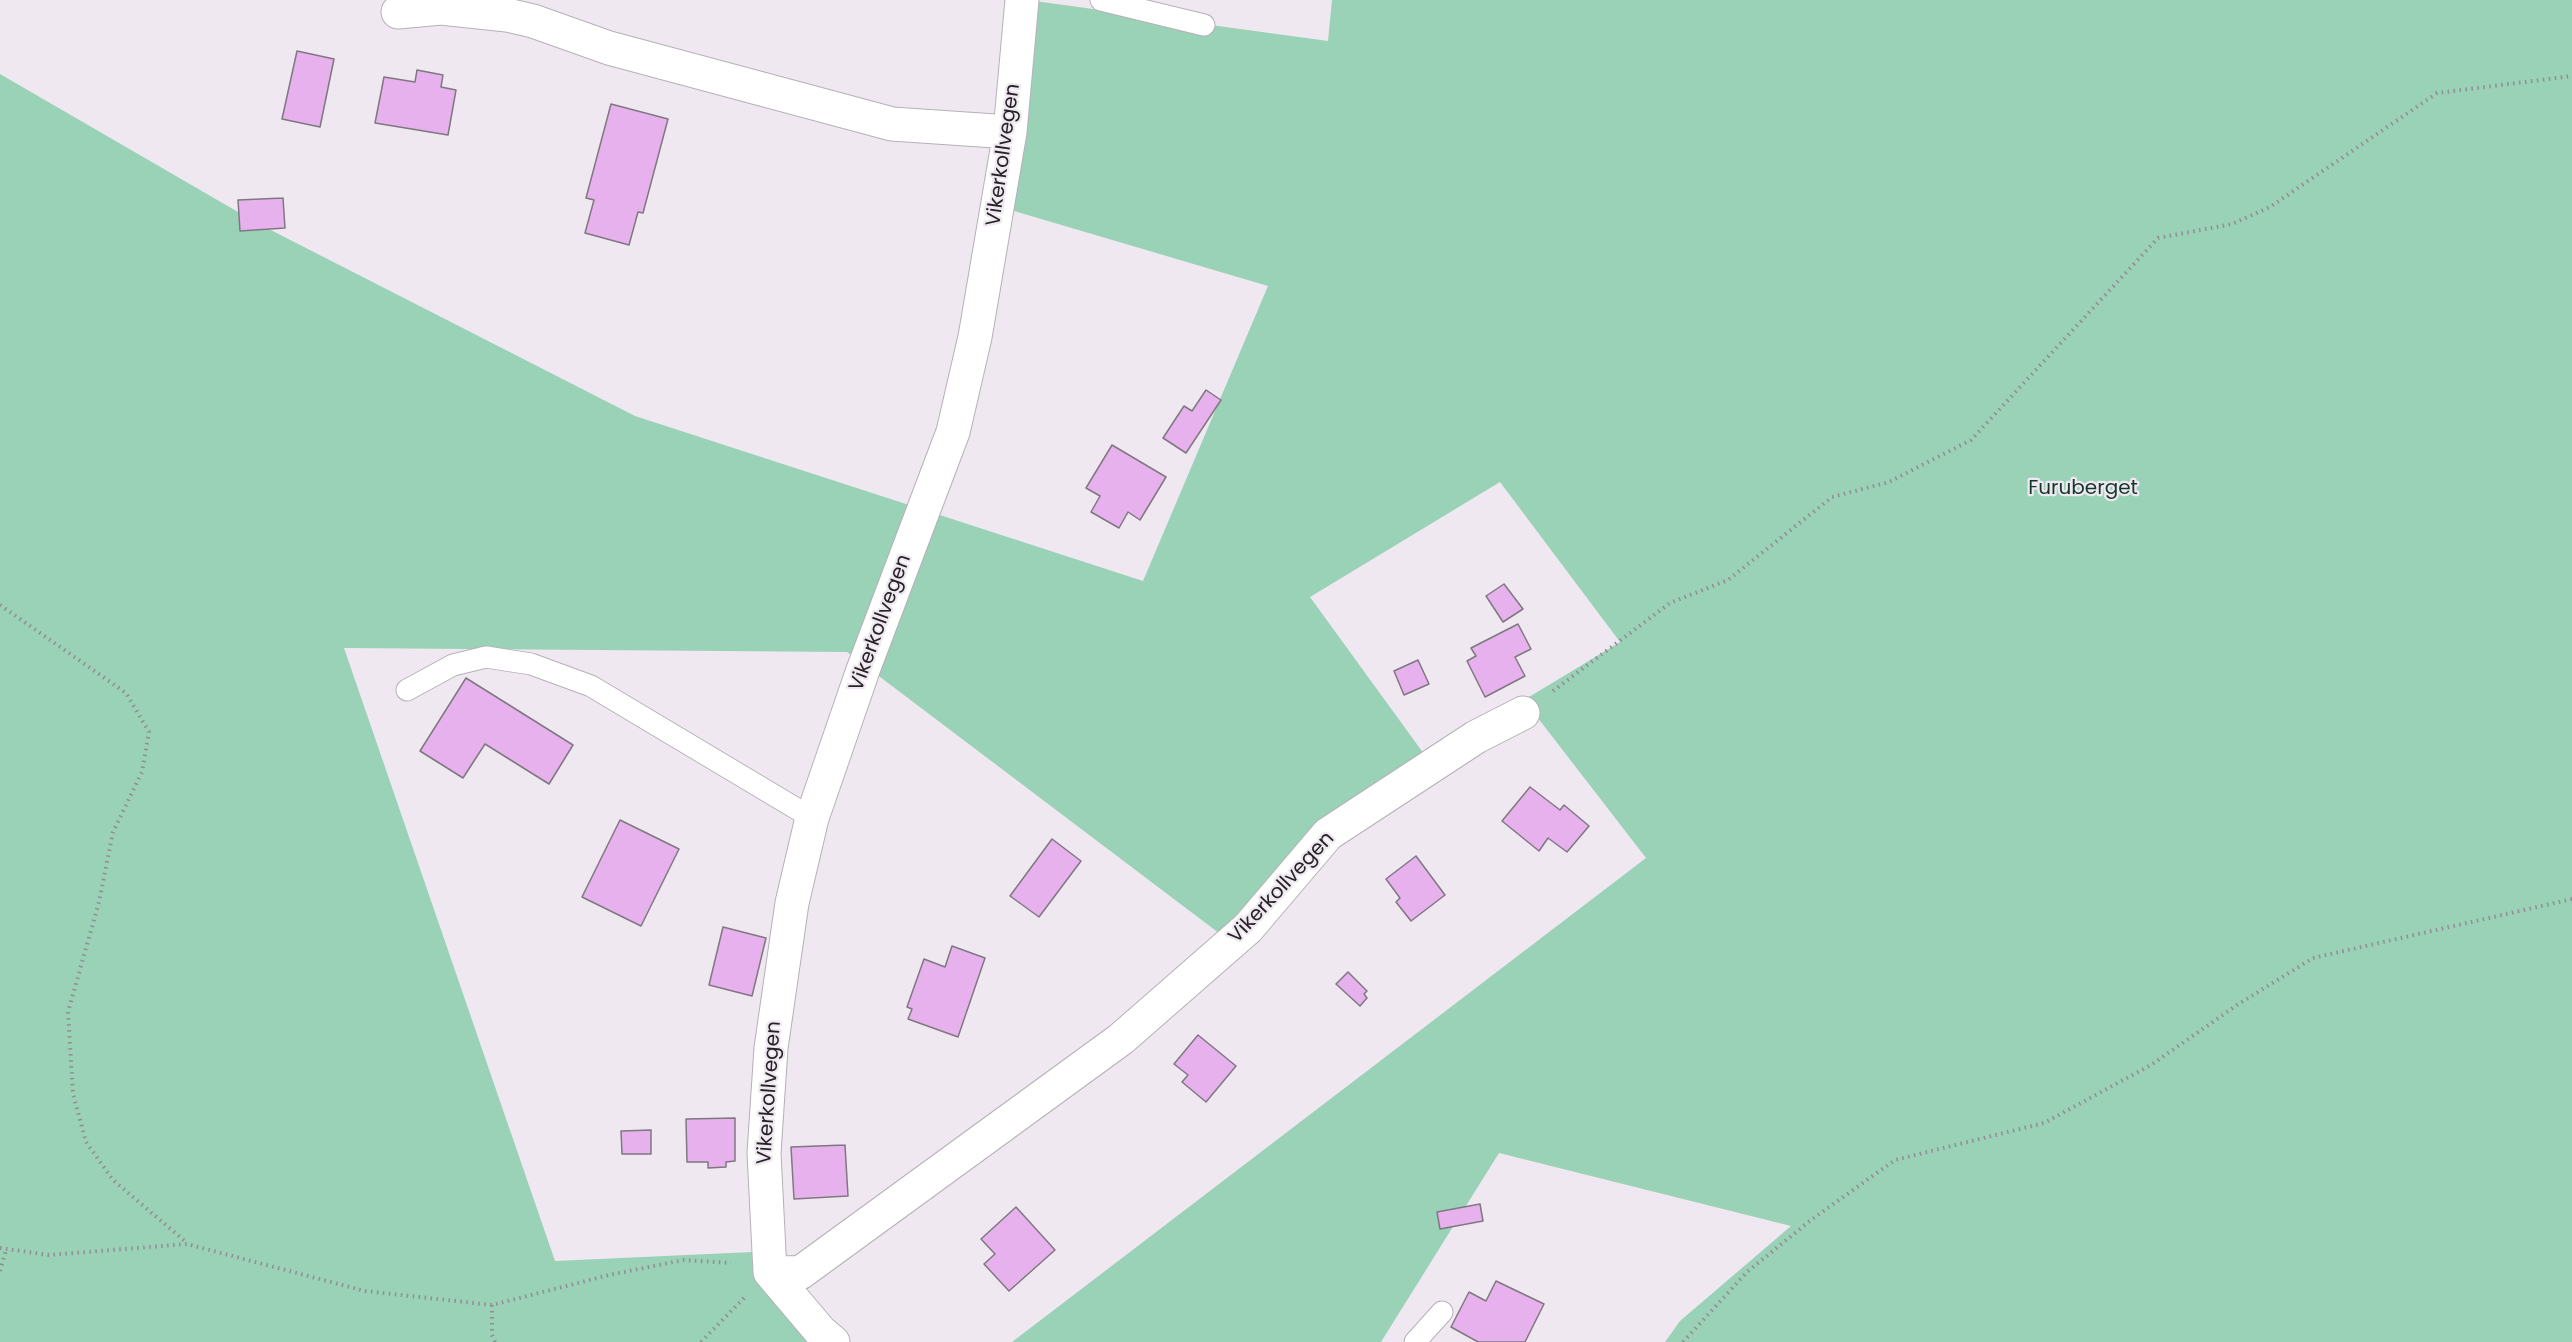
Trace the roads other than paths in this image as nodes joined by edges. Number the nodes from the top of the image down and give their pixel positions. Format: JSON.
{"nodes":[{"id":1,"x":1022,"y":0,"type":"edge"},
{"id":2,"x":1101,"y":0,"type":"edge"},
{"id":3,"x":507,"y":8,"type":"edge"},
{"id":4,"x":398,"y":12,"type":"dead end"},
{"id":5,"x":1204,"y":25,"type":"dead end"},
{"id":6,"x":1010,"y":132,"type":"junction"},
{"id":7,"x":407,"y":690,"type":"dead end"},
{"id":8,"x":1523,"y":713,"type":"road end"},
{"id":9,"x":812,"y":818,"type":"junction"},
{"id":10,"x":770,"y":1272,"type":"junction"},
{"id":11,"x":1442,"y":1312,"type":"dead end"},
{"id":12,"x":832,"y":1342,"type":"edge"},
{"id":13,"x":1414,"y":1342,"type":"edge"}],
"edges":[{"from":1,"to":6,"type":"street","name":"Vikerkollvegen"},
{"from":2,"to":5,"type":"lane"},
{"from":3,"to":4,"type":"street"},
{"from":3,"to":6,"type":"street"},
{"from":6,"to":9,"type":"street","name":"Vikerkollvegen"},
{"from":7,"to":9,"type":"lane"},
{"from":8,"to":10,"type":"street","name":"Vikerkollvegen"},
{"from":9,"to":10,"type":"street","name":"Vikerkollvegen"},
{"from":10,"to":12,"type":"street"},
{"from":11,"to":13,"type":"lane"}]}
